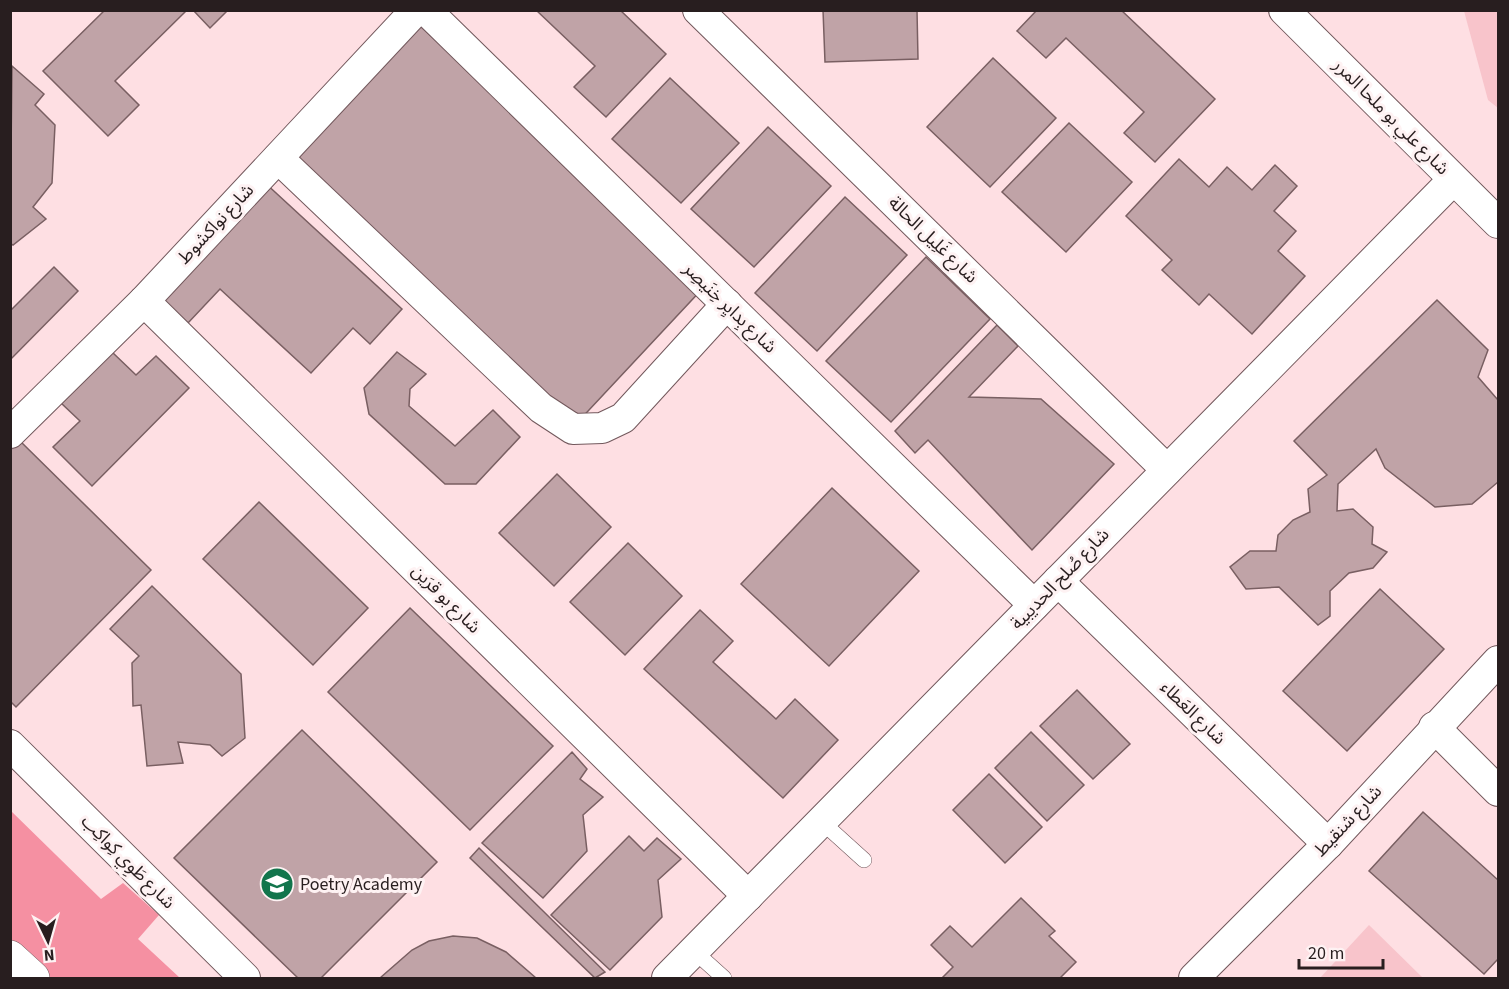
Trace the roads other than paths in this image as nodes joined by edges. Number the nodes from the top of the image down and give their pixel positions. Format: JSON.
{"nodes":[{"id":1,"x":416,"y":10,"type":"edge"},
{"id":2,"x":426,"y":10,"type":"edge"},
{"id":3,"x":698,"y":10,"type":"edge"},
{"id":4,"x":1284,"y":10,"type":"edge"},
{"id":5,"x":278,"y":158,"type":"junction"},
{"id":6,"x":1453,"y":180,"type":"junction"},
{"id":7,"x":1498,"y":223,"type":"edge"},
{"id":8,"x":144,"y":301,"type":"junction"},
{"id":9,"x":726,"y":304,"type":"junction"},
{"id":10,"x":10,"y":433,"type":"edge"},
{"id":11,"x":1167,"y":470,"type":"junction"},
{"id":12,"x":1058,"y":581,"type":"junction"},
{"id":13,"x":1034,"y":605,"type":"junction"},
{"id":14,"x":1498,"y":661,"type":"edge"},
{"id":15,"x":1434,"y":727,"type":"junction"},
{"id":16,"x":10,"y":745,"type":"edge"},
{"id":17,"x":1498,"y":791,"type":"edge"},
{"id":18,"x":822,"y":822,"type":"junction"},
{"id":19,"x":1328,"y":844,"type":"junction"},
{"id":20,"x":864,"y":860,"type":"dead end"},
{"id":21,"x":748,"y":896,"type":"junction"},
{"id":22,"x":694,"y":951,"type":"junction"},
{"id":23,"x":10,"y":957,"type":"edge"},
{"id":24,"x":33,"y":978,"type":"edge"},
{"id":25,"x":245,"y":978,"type":"edge"},
{"id":26,"x":667,"y":978,"type":"edge"},
{"id":27,"x":724,"y":978,"type":"edge"},
{"id":28,"x":1194,"y":978,"type":"edge"}],
"edges":[{"from":1,"to":5,"type":"street","name":"شارع نواكشوط"},
{"from":2,"to":9,"type":"street","name":"شارع بِدايِر خِنَيصِر"},
{"from":3,"to":11,"type":"street","name":"شارع غَلِيل الحالة"},
{"from":4,"to":6,"type":"street","name":"شارع علي بو ملحا المرر"},
{"from":5,"to":8,"type":"street","name":"شارع نواكشوط"},
{"from":5,"to":9,"type":"street"},
{"from":6,"to":7,"type":"street","name":"شارع علي بو ملحا المرر"},
{"from":6,"to":11,"type":"street","name":"شارع صُلح الحديبية"},
{"from":8,"to":10,"type":"street","name":"شارع نواكشوط"},
{"from":8,"to":21,"type":"street","name":"شارع بو قرَين"},
{"from":9,"to":13,"type":"street","name":"شارع بِدايِر خِنَيصِر"},
{"from":11,"to":12,"type":"street","name":"شارع صُلح الحديبية"},
{"from":12,"to":13,"type":"street","name":"شارع صُلح الحديبية"},
{"from":12,"to":19,"type":"street","name":"شارع العَطاء"},
{"from":13,"to":18,"type":"street","name":"شارع صُلح الحديبية"},
{"from":14,"to":15,"type":"street","name":"شارع شنقيط"},
{"from":15,"to":17,"type":"street"},
{"from":15,"to":19,"type":"street","name":"شارع شنقيط"},
{"from":16,"to":25,"type":"street","name":"شارع طَوِي كِواكِب"},
{"from":18,"to":20,"type":"lane"},
{"from":18,"to":21,"type":"street","name":"شارع صُلح الحديبية"},
{"from":19,"to":28,"type":"street","name":"شارع شنقيط"},
{"from":21,"to":22,"type":"street","name":"شارع صُلح الحديبية"},
{"from":22,"to":26,"type":"street","name":"شارع صُلح الحديبية"},
{"from":22,"to":27,"type":"lane"},
{"from":23,"to":24,"type":"main road"}]}
